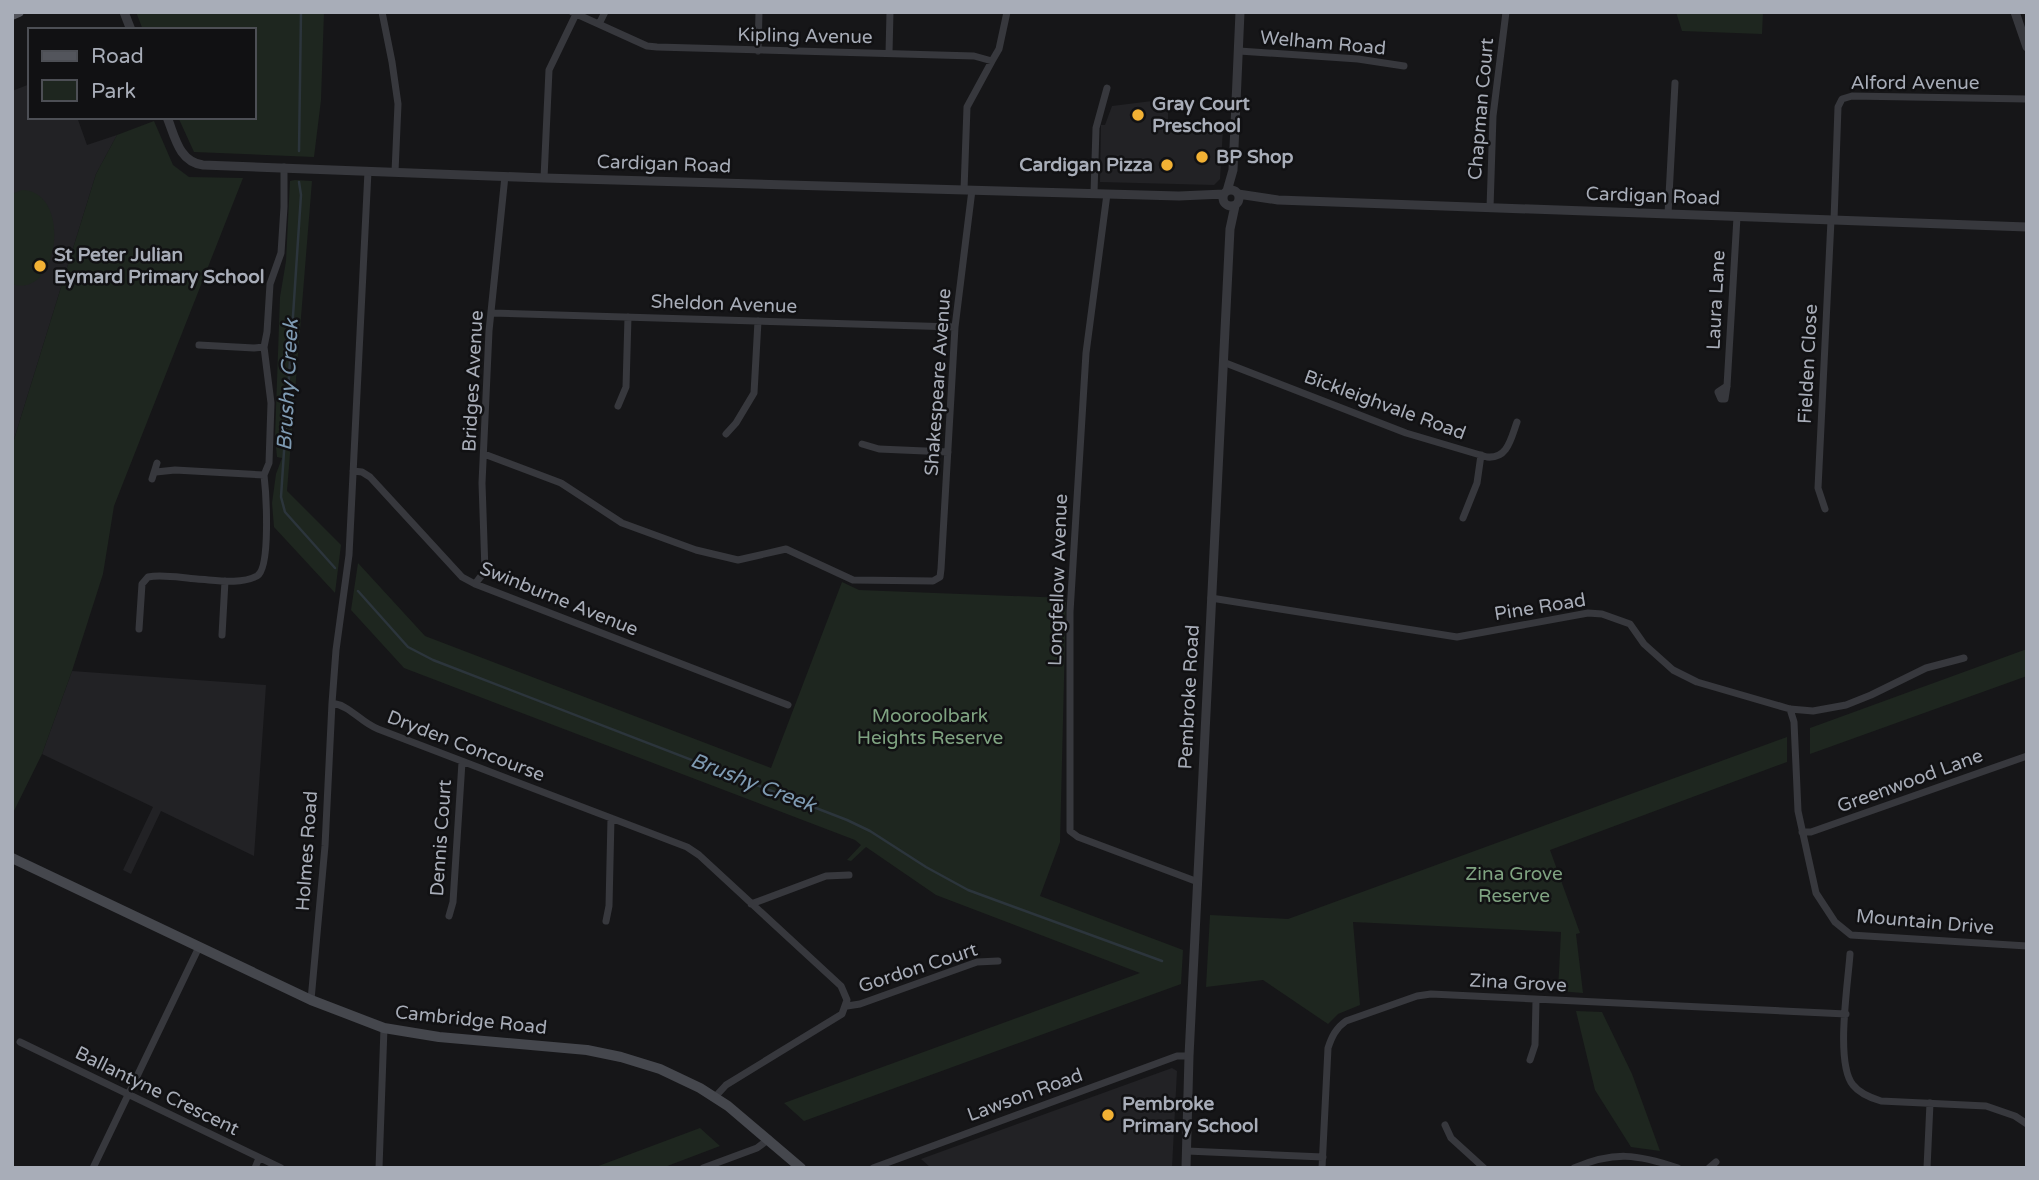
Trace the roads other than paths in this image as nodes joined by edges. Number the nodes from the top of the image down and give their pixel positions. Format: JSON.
{"nodes":[{"id":1,"x":19,"y":12,"type":"edge"},
{"id":2,"x":382,"y":12,"type":"edge"},
{"id":3,"x":605,"y":12,"type":"edge"},
{"id":4,"x":759,"y":12,"type":"edge"},
{"id":5,"x":890,"y":12,"type":"edge"},
{"id":6,"x":1007,"y":12,"type":"edge"},
{"id":7,"x":1240,"y":12,"type":"edge"},
{"id":8,"x":1506,"y":12,"type":"edge"},
{"id":9,"x":574,"y":13,"type":"edge"},
{"id":10,"x":12,"y":15,"type":"edge"},
{"id":11,"x":2020,"y":15,"type":"edge"},
{"id":12,"x":599,"y":24,"type":"junction"},
{"id":13,"x":2027,"y":47,"type":"edge"},
{"id":14,"x":758,"y":51,"type":"junction"},
{"id":15,"x":1239,"y":51,"type":"junction"},
{"id":16,"x":889,"y":53,"type":"junction"},
{"id":17,"x":992,"y":61,"type":"junction"},
{"id":18,"x":1404,"y":66,"type":"dead end"},
{"id":19,"x":1675,"y":83,"type":"dead end"},
{"id":20,"x":1107,"y":88,"type":"dead end"},
{"id":21,"x":2027,"y":99,"type":"edge"},
{"id":22,"x":168,"y":119,"type":"edge"},
{"id":23,"x":284,"y":167,"type":"junction"},
{"id":24,"x":368,"y":172,"type":"junction"},
{"id":25,"x":395,"y":172,"type":"junction"},
{"id":26,"x":505,"y":176,"type":"junction"},
{"id":27,"x":544,"y":178,"type":"junction"},
{"id":28,"x":968,"y":190,"type":"junction"},
{"id":29,"x":1094,"y":194,"type":"junction"},
{"id":30,"x":1107,"y":194,"type":"junction"},
{"id":31,"x":1231,"y":198,"type":"junction"},
{"id":32,"x":1490,"y":208,"type":"junction"},
{"id":33,"x":1668,"y":214,"type":"junction"},
{"id":34,"x":1737,"y":217,"type":"junction"},
{"id":35,"x":1833,"y":220,"type":"junction"},
{"id":36,"x":2027,"y":227,"type":"edge"},
{"id":37,"x":491,"y":313,"type":"junction"},
{"id":38,"x":628,"y":317,"type":"junction"},
{"id":39,"x":758,"y":321,"type":"junction"},
{"id":40,"x":955,"y":327,"type":"junction"},
{"id":41,"x":199,"y":345,"type":"dead end"},
{"id":42,"x":264,"y":347,"type":"junction"},
{"id":43,"x":1223,"y":362,"type":"junction"},
{"id":44,"x":1727,"y":386,"type":"dead end"},
{"id":45,"x":618,"y":406,"type":"dead end"},
{"id":46,"x":1517,"y":422,"type":"dead end"},
{"id":47,"x":726,"y":434,"type":"dead end"},
{"id":48,"x":862,"y":444,"type":"dead end"},
{"id":49,"x":948,"y":452,"type":"junction"},
{"id":50,"x":484,"y":454,"type":"junction"},
{"id":51,"x":1481,"y":455,"type":"junction"},
{"id":52,"x":155,"y":471,"type":"dead end"},
{"id":53,"x":353,"y":471,"type":"junction"},
{"id":54,"x":264,"y":475,"type":"junction"},
{"id":55,"x":1825,"y":509,"type":"dead end"},
{"id":56,"x":1463,"y":518,"type":"dead end"},
{"id":57,"x":225,"y":581,"type":"junction"},
{"id":58,"x":475,"y":584,"type":"junction"},
{"id":59,"x":1211,"y":598,"type":"junction"},
{"id":60,"x":139,"y":629,"type":"dead end"},
{"id":61,"x":222,"y":635,"type":"dead end"},
{"id":62,"x":1964,"y":659,"type":"dead end"},
{"id":63,"x":332,"y":703,"type":"junction"},
{"id":64,"x":788,"y":705,"type":"dead end"},
{"id":65,"x":1790,"y":709,"type":"junction"},
{"id":66,"x":2027,"y":756,"type":"edge"},
{"id":67,"x":462,"y":762,"type":"junction"},
{"id":68,"x":611,"y":818,"type":"junction"},
{"id":69,"x":1802,"y":832,"type":"junction"},
{"id":70,"x":12,"y":858,"type":"edge"},
{"id":71,"x":849,"y":875,"type":"dead end"},
{"id":72,"x":1198,"y":882,"type":"junction"},
{"id":73,"x":751,"y":904,"type":"junction"},
{"id":74,"x":449,"y":916,"type":"dead end"},
{"id":75,"x":606,"y":921,"type":"dead end"},
{"id":76,"x":2027,"y":946,"type":"edge"},
{"id":77,"x":199,"y":947,"type":"junction"},
{"id":78,"x":1850,"y":954,"type":"dead end"},
{"id":79,"x":998,"y":961,"type":"dead end"},
{"id":80,"x":311,"y":1000,"type":"junction"},
{"id":81,"x":1536,"y":1000,"type":"junction"},
{"id":82,"x":847,"y":1006,"type":"junction"},
{"id":83,"x":1846,"y":1014,"type":"junction"},
{"id":84,"x":384,"y":1028,"type":"junction"},
{"id":85,"x":20,"y":1042,"type":"dead end"},
{"id":86,"x":1189,"y":1056,"type":"junction"},
{"id":87,"x":1530,"y":1060,"type":"dead end"},
{"id":88,"x":128,"y":1094,"type":"junction"},
{"id":89,"x":715,"y":1097,"type":"junction"},
{"id":90,"x":1930,"y":1103,"type":"junction"},
{"id":91,"x":2027,"y":1124,"type":"edge"},
{"id":92,"x":1445,"y":1125,"type":"dead end"},
{"id":93,"x":769,"y":1139,"type":"junction"},
{"id":94,"x":1187,"y":1151,"type":"junction"},
{"id":95,"x":1323,"y":1157,"type":"junction"},
{"id":96,"x":259,"y":1158,"type":"junction"},
{"id":97,"x":1716,"y":1162,"type":"dead end"},
{"id":98,"x":93,"y":1168,"type":"edge"},
{"id":99,"x":255,"y":1168,"type":"edge"},
{"id":100,"x":281,"y":1168,"type":"edge"},
{"id":101,"x":379,"y":1168,"type":"edge"},
{"id":102,"x":703,"y":1168,"type":"edge"},
{"id":103,"x":801,"y":1168,"type":"edge"},
{"id":104,"x":873,"y":1168,"type":"edge"},
{"id":105,"x":1186,"y":1168,"type":"edge"},
{"id":106,"x":1322,"y":1168,"type":"edge"},
{"id":107,"x":1484,"y":1168,"type":"edge"},
{"id":108,"x":1574,"y":1168,"type":"edge"},
{"id":109,"x":1678,"y":1168,"type":"edge"},
{"id":110,"x":1709,"y":1168,"type":"edge"},
{"id":111,"x":1927,"y":1168,"type":"edge"}],
"edges":[{"from":1,"to":10,"type":"main road"},
{"from":2,"to":25,"type":"street"},
{"from":3,"to":12,"type":"street"},
{"from":4,"to":14,"type":"street"},
{"from":5,"to":16,"type":"street"},
{"from":6,"to":17,"type":"street"},
{"from":7,"to":15,"type":"street","name":"Pembroke Road"},
{"from":8,"to":32,"type":"street","name":"Chapman Court"},
{"from":9,"to":12,"type":"street","name":"Kipling Avenue"},
{"from":9,"to":27,"type":"street"},
{"from":11,"to":13,"type":"street"},
{"from":12,"to":14,"type":"street","name":"Kipling Avenue"},
{"from":14,"to":16,"type":"street","name":"Kipling Avenue"},
{"from":15,"to":18,"type":"street","name":"Welham Road"},
{"from":15,"to":31,"type":"street","name":"Pembroke Road"},
{"from":16,"to":17,"type":"street","name":"Kipling Avenue"},
{"from":17,"to":28,"type":"street","name":"Shakespeare Avenue"},
{"from":19,"to":33,"type":"street"},
{"from":20,"to":29,"type":"street"},
{"from":21,"to":35,"type":"street","name":"Alford Avenue"},
{"from":22,"to":23,"type":"street","name":"Cardigan Road"},
{"from":23,"to":24,"type":"street","name":"Cardigan Road"},
{"from":23,"to":42,"type":"street"},
{"from":24,"to":25,"type":"street","name":"Cardigan Road"},
{"from":24,"to":53,"type":"street"},
{"from":25,"to":26,"type":"street","name":"Cardigan Road"},
{"from":26,"to":27,"type":"street","name":"Cardigan Road"},
{"from":26,"to":37,"type":"street","name":"Bridges Avenue"},
{"from":27,"to":28,"type":"street","name":"Cardigan Road"},
{"from":28,"to":29,"type":"street","name":"Cardigan Road"},
{"from":28,"to":40,"type":"street","name":"Shakespeare Avenue"},
{"from":29,"to":30,"type":"street","name":"Cardigan Road"},
{"from":30,"to":31,"type":"street","name":"Cardigan Road"},
{"from":30,"to":72,"type":"street","name":"Longfellow Avenue"},
{"from":31,"to":32,"type":"street","name":"Cardigan Road"},
{"from":31,"to":43,"type":"street","name":"Pembroke Road"},
{"from":32,"to":33,"type":"street","name":"Cardigan Road"},
{"from":33,"to":34,"type":"street","name":"Cardigan Road"},
{"from":34,"to":35,"type":"street","name":"Cardigan Road"},
{"from":34,"to":44,"type":"street","name":"Laura Lane"},
{"from":35,"to":36,"type":"street","name":"Cardigan Road"},
{"from":35,"to":55,"type":"street","name":"Fielden Close"},
{"from":37,"to":38,"type":"street","name":"Sheldon Avenue"},
{"from":37,"to":50,"type":"street","name":"Bridges Avenue"},
{"from":38,"to":39,"type":"street","name":"Sheldon Avenue"},
{"from":38,"to":45,"type":"street"},
{"from":39,"to":40,"type":"street","name":"Sheldon Avenue"},
{"from":39,"to":47,"type":"street"},
{"from":40,"to":49,"type":"street","name":"Shakespeare Avenue"},
{"from":41,"to":42,"type":"street"},
{"from":42,"to":54,"type":"street"},
{"from":43,"to":51,"type":"street","name":"Bickleighvale Road"},
{"from":43,"to":59,"type":"street","name":"Pembroke Road"},
{"from":46,"to":51,"type":"street","name":"Bickleighvale Road"},
{"from":48,"to":49,"type":"street"},
{"from":49,"to":50,"type":"street","name":"Shakespeare Avenue"},
{"from":50,"to":58,"type":"street","name":"Bridges Avenue"},
{"from":51,"to":56,"type":"street"},
{"from":52,"to":54,"type":"street"},
{"from":53,"to":58,"type":"street","name":"Swinburne Avenue"},
{"from":53,"to":63,"type":"street"},
{"from":54,"to":57,"type":"street"},
{"from":57,"to":60,"type":"street"},
{"from":57,"to":61,"type":"street"},
{"from":58,"to":64,"type":"street","name":"Swinburne Avenue"},
{"from":59,"to":65,"type":"street","name":"Pine Road"},
{"from":59,"to":72,"type":"street","name":"Pembroke Road"},
{"from":62,"to":65,"type":"street","name":"Pine Road"},
{"from":63,"to":67,"type":"street","name":"Dryden Concourse"},
{"from":63,"to":80,"type":"street","name":"Holmes Road"},
{"from":65,"to":69,"type":"street","name":"Mountain Drive"},
{"from":66,"to":69,"type":"street","name":"Greenwood Lane"},
{"from":67,"to":68,"type":"street","name":"Dryden Concourse"},
{"from":67,"to":74,"type":"street","name":"Dennis Court"},
{"from":68,"to":73,"type":"street","name":"Dryden Concourse"},
{"from":68,"to":75,"type":"street"},
{"from":69,"to":76,"type":"street","name":"Mountain Drive"},
{"from":70,"to":77,"type":"main road","name":"Cambridge Road"},
{"from":71,"to":73,"type":"street"},
{"from":72,"to":86,"type":"street","name":"Pembroke Road"},
{"from":73,"to":82,"type":"street","name":"Dryden Concourse"},
{"from":77,"to":80,"type":"main road","name":"Cambridge Road"},
{"from":77,"to":88,"type":"street"},
{"from":78,"to":83,"type":"street"},
{"from":79,"to":82,"type":"street","name":"Gordon Court"},
{"from":80,"to":84,"type":"main road","name":"Cambridge Road"},
{"from":81,"to":83,"type":"street","name":"Zina Grove"},
{"from":81,"to":87,"type":"street"},
{"from":81,"to":95,"type":"street","name":"Zina Grove"},
{"from":82,"to":89,"type":"street"},
{"from":83,"to":90,"type":"street"},
{"from":84,"to":89,"type":"main road","name":"Cambridge Road"},
{"from":84,"to":101,"type":"street"},
{"from":85,"to":88,"type":"street","name":"Ballantyne Crescent"},
{"from":86,"to":94,"type":"street","name":"Pembroke Road"},
{"from":86,"to":104,"type":"street","name":"Lawson Road"},
{"from":88,"to":96,"type":"street","name":"Ballantyne Crescent"},
{"from":88,"to":98,"type":"street"},
{"from":89,"to":93,"type":"main road","name":"Cambridge Road"},
{"from":90,"to":91,"type":"street"},
{"from":90,"to":111,"type":"street"},
{"from":92,"to":107,"type":"street"},
{"from":93,"to":102,"type":"street"},
{"from":93,"to":103,"type":"main road","name":"Cambridge Road"},
{"from":94,"to":95,"type":"street"},
{"from":94,"to":105,"type":"street","name":"Pembroke Road"},
{"from":95,"to":106,"type":"street","name":"Zina Grove"},
{"from":96,"to":99,"type":"street"},
{"from":96,"to":100,"type":"street","name":"Ballantyne Crescent"},
{"from":97,"to":110,"type":"street"},
{"from":108,"to":109,"type":"street"}]}
